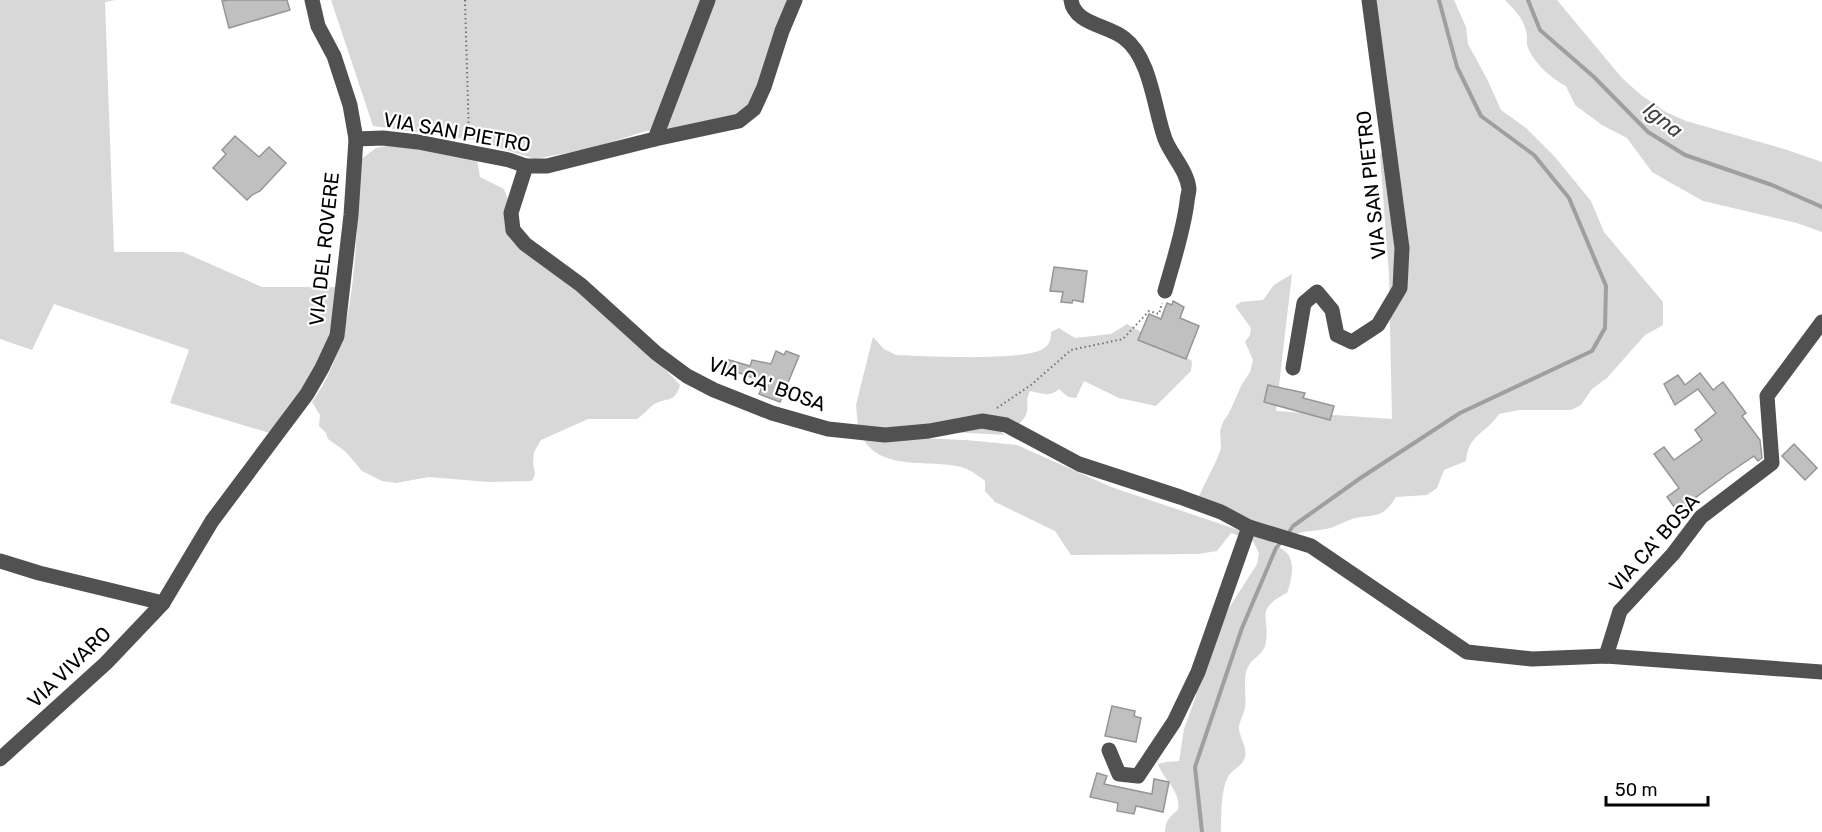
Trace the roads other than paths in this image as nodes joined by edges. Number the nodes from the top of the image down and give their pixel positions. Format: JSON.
{"nodes":[{"id":1,"x":312,"y":0,"type":"edge"},
{"id":2,"x":708,"y":0,"type":"edge"},
{"id":3,"x":795,"y":0,"type":"edge"},
{"id":4,"x":1071,"y":0,"type":"edge"},
{"id":5,"x":1369,"y":0,"type":"edge"},
{"id":6,"x":356,"y":139,"type":"junction"},
{"id":7,"x":656,"y":139,"type":"junction"},
{"id":8,"x":526,"y":166,"type":"junction"},
{"id":9,"x":1165,"y":291,"type":"road end"},
{"id":10,"x":1822,"y":322,"type":"edge"},
{"id":11,"x":1293,"y":368,"type":"dead end"},
{"id":12,"x":1249,"y":527,"type":"junction"},
{"id":13,"x":0,"y":561,"type":"edge"},
{"id":14,"x":163,"y":603,"type":"junction"},
{"id":15,"x":1606,"y":656,"type":"junction"},
{"id":16,"x":1822,"y":672,"type":"edge"},
{"id":17,"x":1109,"y":750,"type":"dead end"},
{"id":18,"x":0,"y":759,"type":"edge"}],
"edges":[{"from":1,"to":6,"type":"street","name":"VIA DEL ROVERE"},
{"from":2,"to":7,"type":"street"},
{"from":3,"to":7,"type":"street","name":"VIA SAN PIETRO"},
{"from":4,"to":9,"type":"street"},
{"from":5,"to":11,"type":"street","name":"VIA SAN PIETRO"},
{"from":6,"to":8,"type":"street","name":"VIA SAN PIETRO"},
{"from":6,"to":14,"type":"street","name":"VIA DEL ROVERE"},
{"from":7,"to":8,"type":"street","name":"VIA SAN PIETRO"},
{"from":8,"to":12,"type":"street","name":"VIA CA' BOSA"},
{"from":10,"to":15,"type":"street","name":"VIA CA' BOSA"},
{"from":12,"to":15,"type":"street","name":"VIA CA' BOSA"},
{"from":12,"to":17,"type":"street"},
{"from":13,"to":14,"type":"street"},
{"from":14,"to":18,"type":"street","name":"VIA VIVARO"},
{"from":15,"to":16,"type":"street","name":"VIA CA' BOSA"}]}
